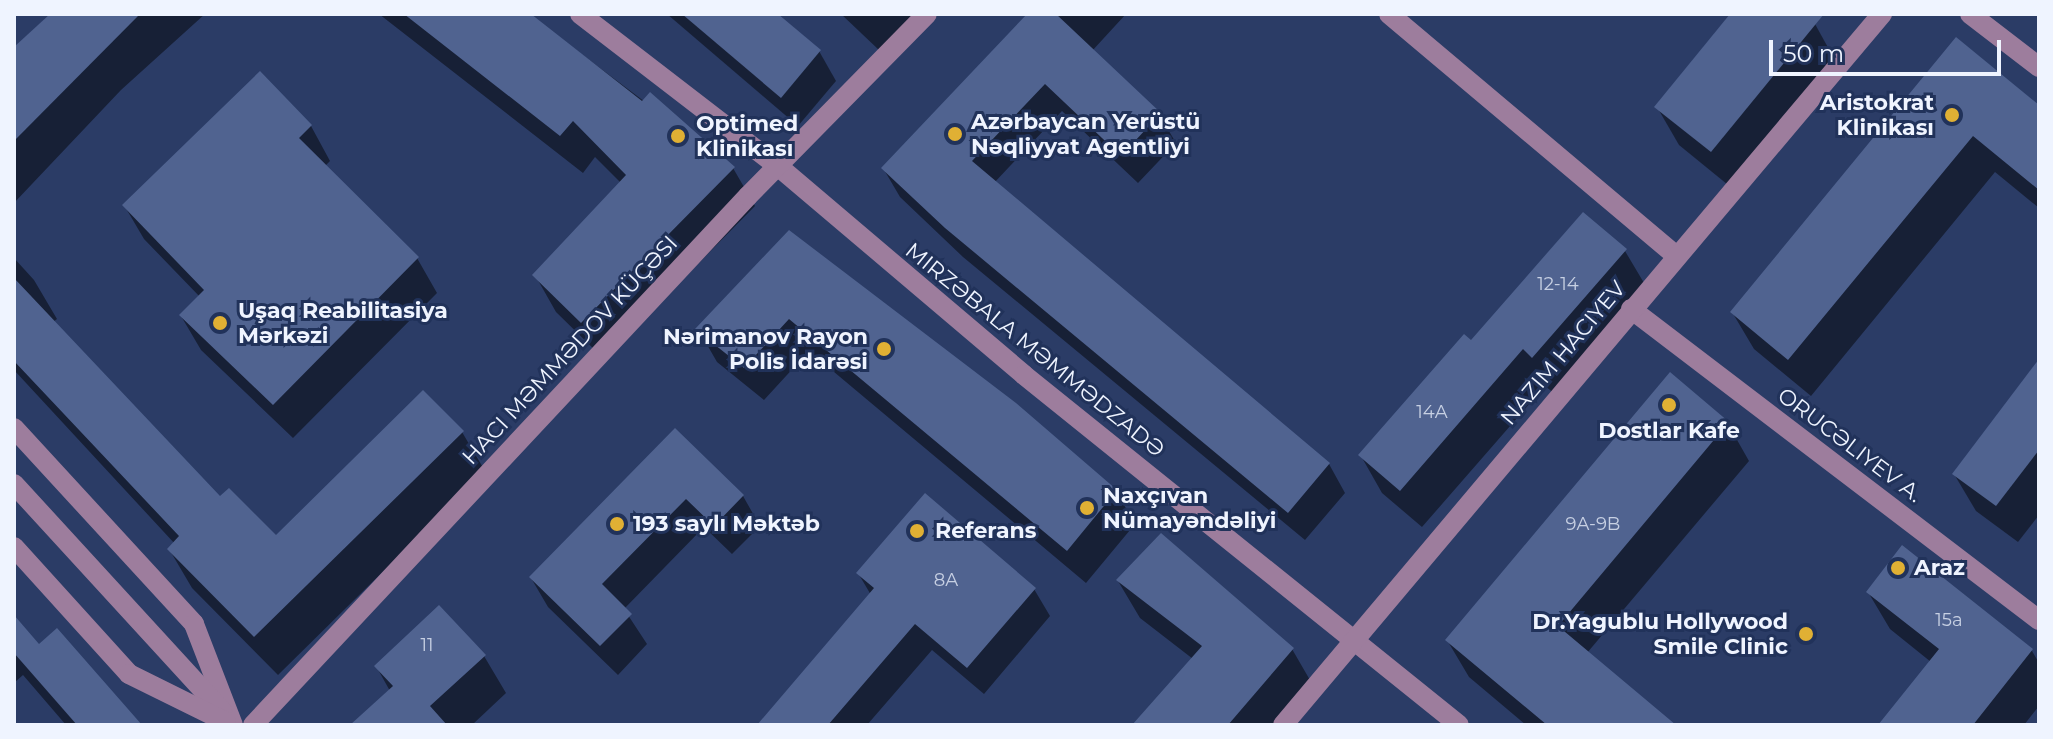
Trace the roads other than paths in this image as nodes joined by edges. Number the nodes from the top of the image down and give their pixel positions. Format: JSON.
{"nodes":[{"id":1,"x":580,"y":14,"type":"edge"},
{"id":2,"x":927,"y":14,"type":"edge"},
{"id":3,"x":1389,"y":14,"type":"edge"},
{"id":4,"x":1882,"y":14,"type":"edge"},
{"id":5,"x":1970,"y":14,"type":"edge"},
{"id":6,"x":2039,"y":67,"type":"edge"},
{"id":7,"x":779,"y":167,"type":"junction"},
{"id":8,"x":1675,"y":255,"type":"junction"},
{"id":9,"x":1631,"y":309,"type":"junction"},
{"id":10,"x":14,"y":428,"type":"edge"},
{"id":11,"x":14,"y":484,"type":"edge"},
{"id":12,"x":14,"y":547,"type":"edge"},
{"id":13,"x":2039,"y":620,"type":"edge"},
{"id":14,"x":1353,"y":643,"type":"junction"},
{"id":15,"x":233,"y":725,"type":"edge"},
{"id":16,"x":253,"y":725,"type":"edge"},
{"id":17,"x":1283,"y":725,"type":"edge"},
{"id":18,"x":1459,"y":725,"type":"edge"}],
"edges":[{"from":1,"to":7,"type":"street","name":"MIRZƏBALA MƏMMƏDZADƏ"},
{"from":2,"to":7,"type":"street"},
{"from":3,"to":8,"type":"street"},
{"from":4,"to":8,"type":"street"},
{"from":5,"to":6,"type":"street"},
{"from":7,"to":14,"type":"street","name":"MIRZƏBALA MƏMMƏDZADƏ"},
{"from":7,"to":16,"type":"street"},
{"from":8,"to":9,"type":"street"},
{"from":9,"to":13,"type":"street","name":"ORUCƏLIYEV A."},
{"from":9,"to":14,"type":"street"},
{"from":10,"to":15,"type":"street"},
{"from":11,"to":15,"type":"street"},
{"from":12,"to":15,"type":"street"},
{"from":14,"to":17,"type":"street"},
{"from":14,"to":18,"type":"street","name":"MIRZƏBALA MƏMMƏDZADƏ"}]}
